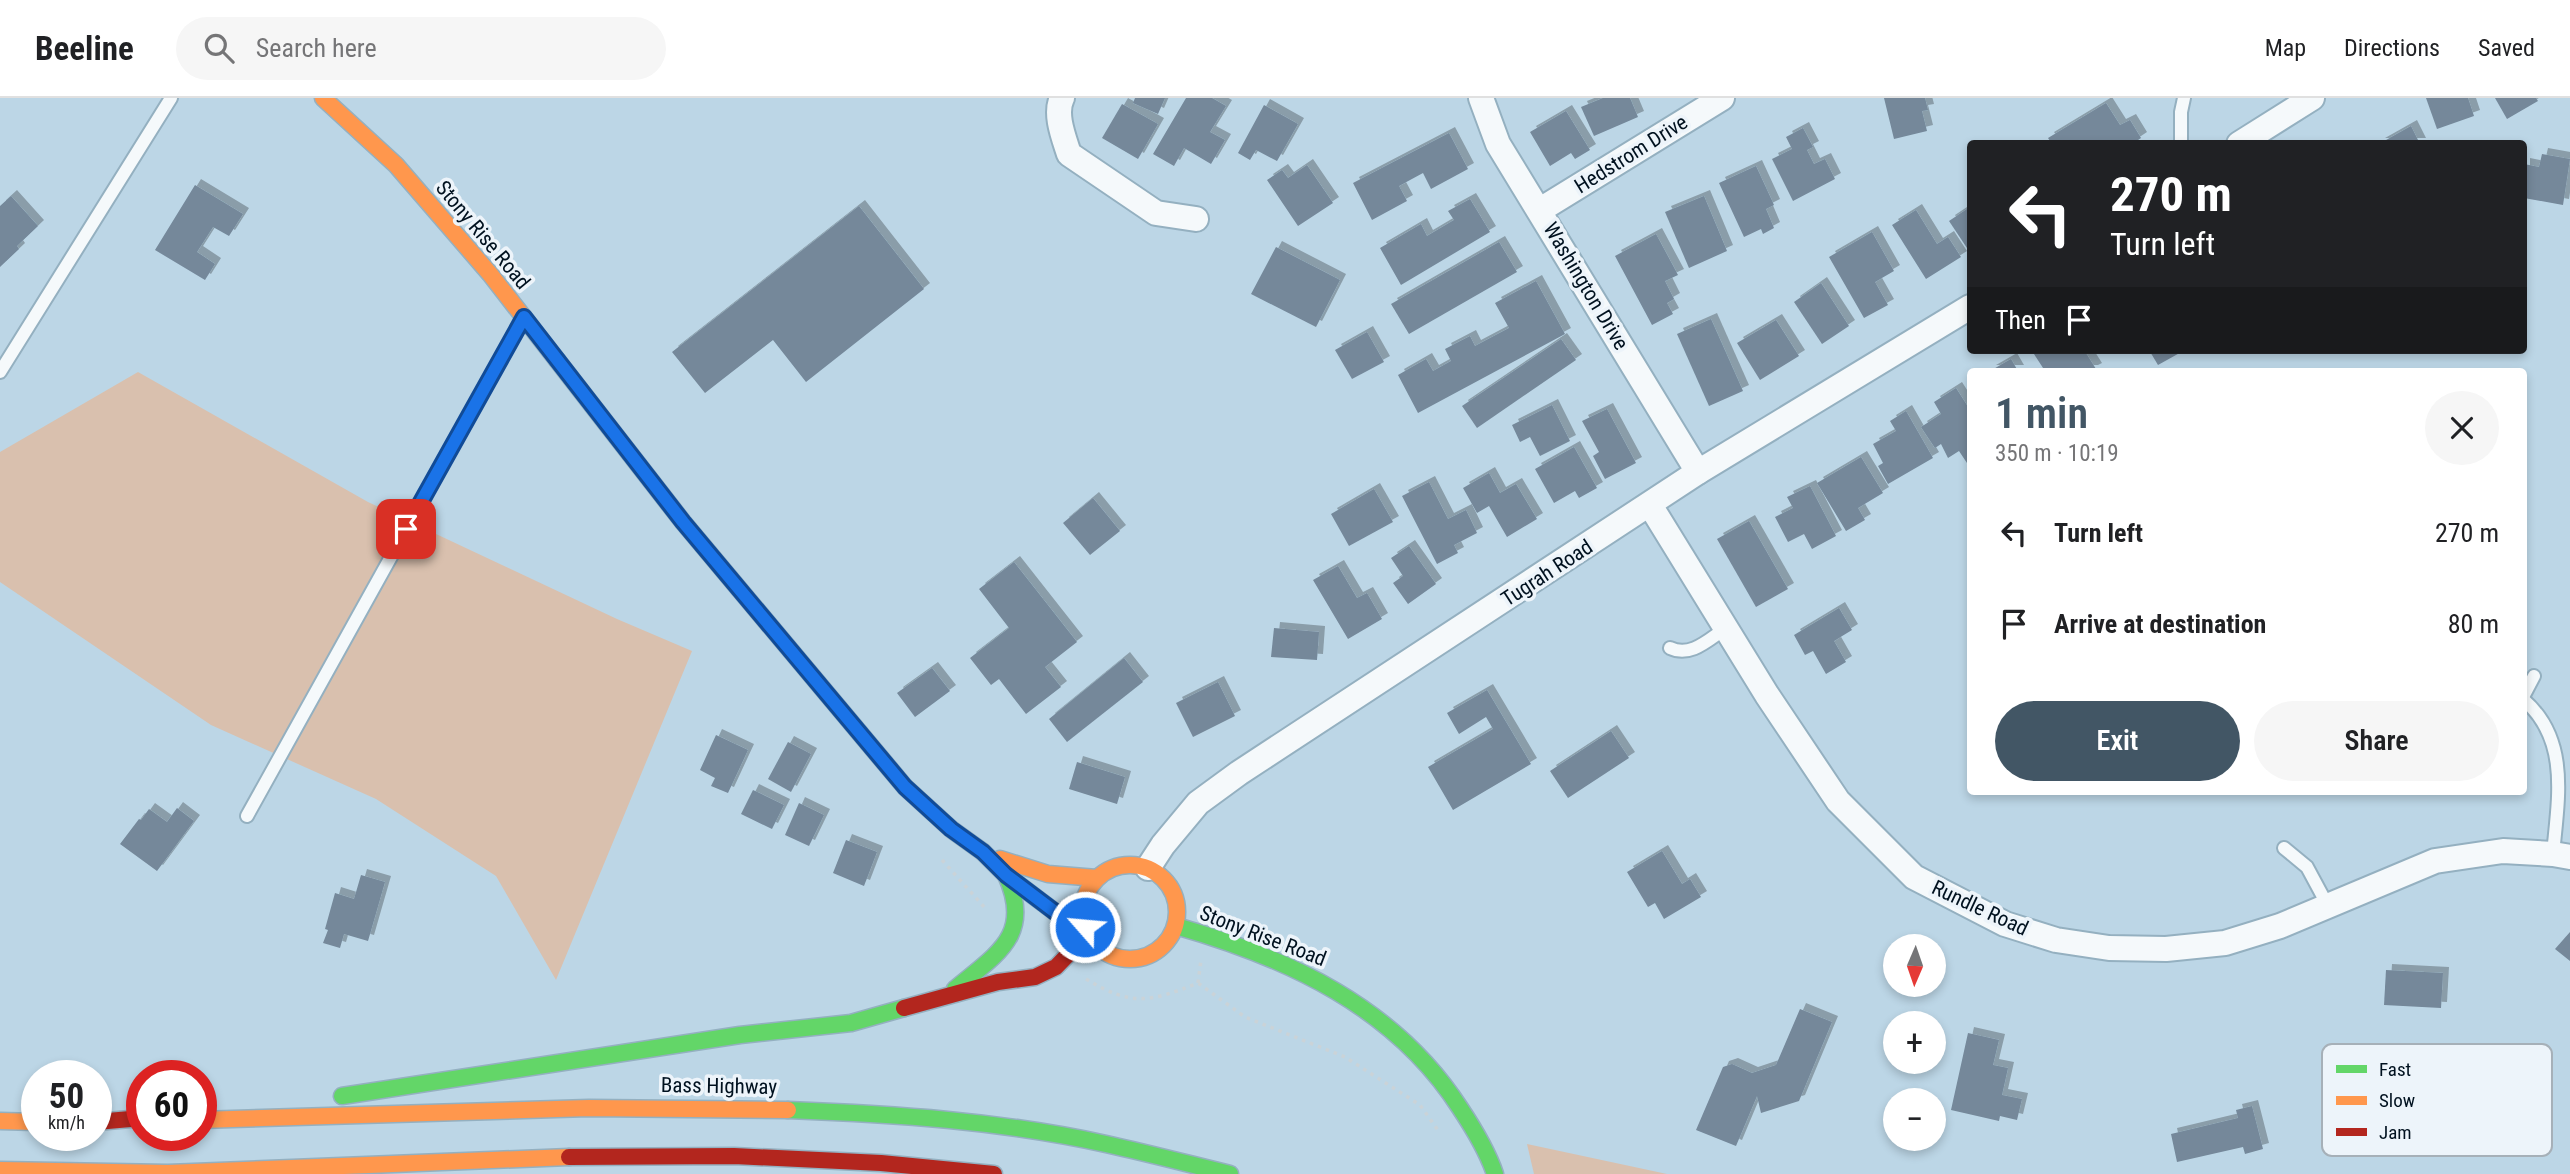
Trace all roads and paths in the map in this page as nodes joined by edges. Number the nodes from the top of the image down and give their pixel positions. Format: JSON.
{"nodes":[{"id":1,"x":171,"y":98,"type":"edge"},
{"id":2,"x":323,"y":98,"type":"edge"},
{"id":3,"x":1062,"y":98,"type":"edge"},
{"id":4,"x":1481,"y":98,"type":"edge"},
{"id":5,"x":1722,"y":98,"type":"edge"},
{"id":6,"x":2184,"y":98,"type":"edge"},
{"id":7,"x":2312,"y":98,"type":"edge"},
{"id":8,"x":2181,"y":140,"type":"edge"},
{"id":9,"x":2245,"y":140,"type":"edge"},
{"id":10,"x":1540,"y":211,"type":"junction"},
{"id":11,"x":1196,"y":219,"type":"dead end"},
{"id":12,"x":1967,"y":309,"type":"edge"},
{"id":13,"x":524,"y":317,"type":"junction"},
{"id":14,"x":0,"y":372,"type":"edge"},
{"id":15,"x":1698,"y":472,"type":"junction"},
{"id":16,"x":1650,"y":505,"type":"junction"},
{"id":17,"x":1726,"y":628,"type":"junction"},
{"id":18,"x":1670,"y":648,"type":"dead end"},
{"id":19,"x":2534,"y":676,"type":"dead end"},
{"id":20,"x":2527,"y":689,"type":"edge"},
{"id":21,"x":2527,"y":703,"type":"edge"},
{"id":22,"x":247,"y":816,"type":"dead end"},
{"id":23,"x":2284,"y":848,"type":"dead end"},
{"id":24,"x":983,"y":852,"type":"junction"},
{"id":25,"x":2561,"y":856,"type":"edge"},
{"id":26,"x":1148,"y":868,"type":"junction"},
{"id":27,"x":1006,"y":875,"type":"junction"},
{"id":28,"x":1097,"y":878,"type":"junction"},
{"id":29,"x":2328,"y":906,"type":"junction"},
{"id":30,"x":1176,"y":926,"type":"junction"},
{"id":31,"x":1086,"y":927,"type":"junction"},
{"id":32,"x":1064,"y":958,"type":"junction"},
{"id":33,"x":948,"y":995,"type":"junction"},
{"id":34,"x":217,"y":1112,"type":"edge"},
{"id":35,"x":217,"y":1120,"type":"edge"},
{"id":36,"x":0,"y":1121,"type":"edge"},
{"id":37,"x":21,"y":1122,"type":"edge"},
{"id":38,"x":1441,"y":1135,"type":"dead end"},
{"id":39,"x":0,"y":1170,"type":"edge"},
{"id":40,"x":994,"y":1174,"type":"edge"},
{"id":41,"x":1230,"y":1174,"type":"edge"},
{"id":42,"x":1495,"y":1174,"type":"edge"}],
"edges":[{"from":1,"to":14,"type":"lane"},
{"from":2,"to":13,"type":"main road","name":"Stony Rise Road"},
{"from":3,"to":11,"type":"street"},
{"from":4,"to":10,"type":"street","name":"Washington Drive"},
{"from":5,"to":10,"type":"street","name":"Hedstrom Drive"},
{"from":6,"to":8,"type":"lane"},
{"from":7,"to":9,"type":"street"},
{"from":10,"to":15,"type":"street","name":"Washington Drive"},
{"from":12,"to":15,"type":"street","name":"Tugrah Road"},
{"from":13,"to":22,"type":"lane"},
{"from":13,"to":24,"type":"main road","name":"Stony Rise Road"},
{"from":15,"to":16,"type":"street","name":"Tugrah Road"},
{"from":16,"to":17,"type":"street","name":"Rundle Road"},
{"from":16,"to":26,"type":"street","name":"Tugrah Road"},
{"from":17,"to":18,"type":"lane"},
{"from":17,"to":29,"type":"street","name":"Rundle Road"},
{"from":19,"to":20,"type":"lane"},
{"from":21,"to":25,"type":"lane"},
{"from":23,"to":29,"type":"lane"},
{"from":24,"to":27,"type":"main road","name":"Stony Rise Road"},
{"from":24,"to":28,"type":"main road","name":"Stony Rise Road"},
{"from":25,"to":29,"type":"street","name":"Rundle Road"},
{"from":26,"to":28,"type":"main road"},
{"from":26,"to":30,"type":"main road"},
{"from":27,"to":31,"type":"main road","name":"Stony Rise Road"},
{"from":27,"to":33,"type":"main road"},
{"from":28,"to":31,"type":"main road"},
{"from":30,"to":31,"type":"main road"},
{"from":30,"to":42,"type":"main road","name":"Stony Rise Road"},
{"from":31,"to":32,"type":"main road"},
{"from":32,"to":33,"type":"main road"},
{"from":32,"to":38,"type":"path"},
{"from":33,"to":34,"type":"main road"},
{"from":35,"to":41,"type":"main road","name":"Bass Highway"},
{"from":36,"to":37,"type":"main road"},
{"from":39,"to":40,"type":"main road"}]}
